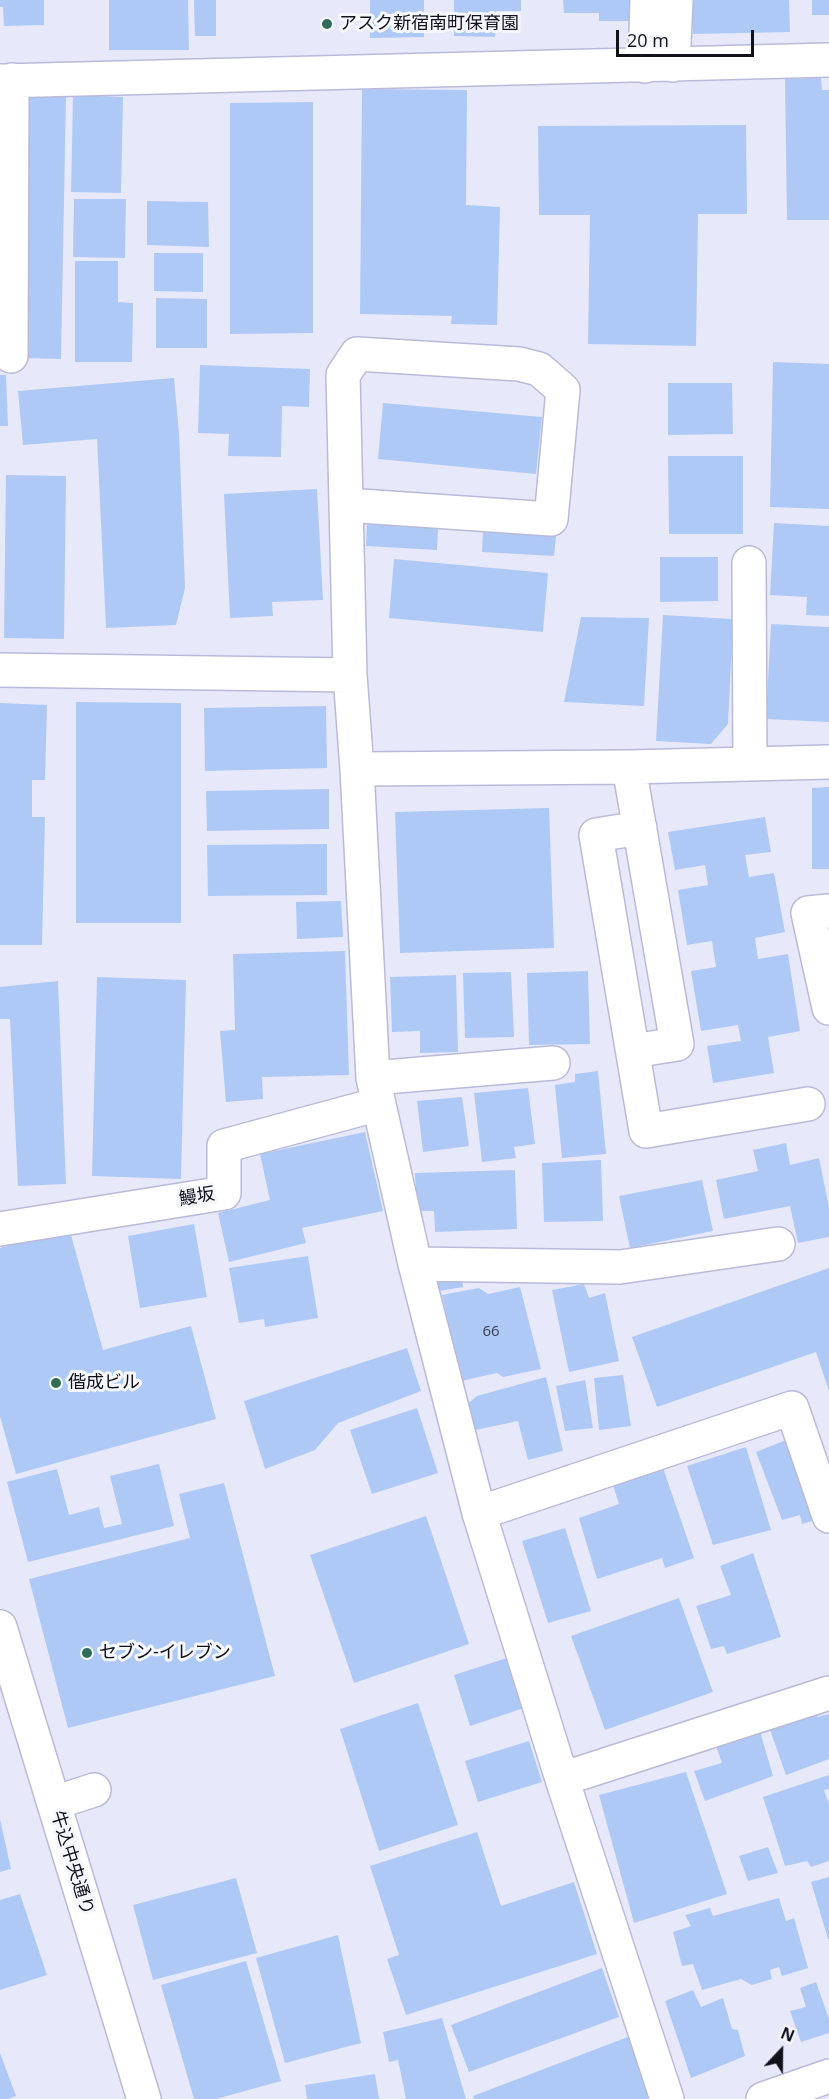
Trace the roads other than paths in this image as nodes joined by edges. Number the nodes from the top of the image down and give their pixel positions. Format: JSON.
{"nodes":[{"id":1,"x":647,"y":0,"type":"edge"},
{"id":2,"x":676,"y":0,"type":"edge"},
{"id":3,"x":829,"y":60,"type":"edge"},
{"id":4,"x":659,"y":65,"type":"junction"},
{"id":5,"x":6,"y":80,"type":"edge"},
{"id":6,"x":11,"y":357,"type":"dead end"},
{"id":7,"x":346,"y":505,"type":"junction"},
{"id":8,"x":749,"y":563,"type":"dead end"},
{"id":9,"x":0,"y":670,"type":"edge"},
{"id":10,"x":351,"y":675,"type":"junction"},
{"id":11,"x":829,"y":762,"type":"edge"},
{"id":12,"x":750,"y":764,"type":"junction"},
{"id":13,"x":629,"y":766,"type":"junction"},
{"id":14,"x":357,"y":769,"type":"junction"},
{"id":15,"x":640,"y":828,"type":"junction"},
{"id":16,"x":829,"y":911,"type":"edge"},
{"id":17,"x":829,"y":1008,"type":"edge"},
{"id":18,"x":633,"y":1051,"type":"junction"},
{"id":19,"x":554,"y":1063,"type":"dead end"},
{"id":20,"x":376,"y":1091,"type":"junction"},
{"id":21,"x":808,"y":1104,"type":"dead end"},
{"id":22,"x":0,"y":1229,"type":"edge"},
{"id":23,"x":778,"y":1244,"type":"dead end"},
{"id":24,"x":416,"y":1264,"type":"junction"},
{"id":25,"x":479,"y":1513,"type":"junction"},
{"id":26,"x":829,"y":1515,"type":"edge"},
{"id":27,"x":0,"y":1627,"type":"edge"},
{"id":28,"x":829,"y":1693,"type":"edge"},
{"id":29,"x":562,"y":1779,"type":"junction"},
{"id":30,"x":94,"y":1790,"type":"dead end"},
{"id":31,"x":54,"y":1803,"type":"junction"},
{"id":32,"x":829,"y":2076,"type":"edge"},
{"id":33,"x":144,"y":2099,"type":"edge"},
{"id":34,"x":667,"y":2099,"type":"edge"},
{"id":35,"x":763,"y":2099,"type":"edge"}],
"edges":[{"from":1,"to":4,"type":"street"},
{"from":2,"to":4,"type":"street"},
{"from":3,"to":4,"type":"street"},
{"from":4,"to":5,"type":"street"},
{"from":5,"to":6,"type":"street"},
{"from":7,"to":7,"type":"street"},
{"from":7,"to":10,"type":"street"},
{"from":8,"to":12,"type":"street"},
{"from":9,"to":10,"type":"street"},
{"from":10,"to":14,"type":"street"},
{"from":11,"to":12,"type":"street"},
{"from":12,"to":13,"type":"street"},
{"from":13,"to":14,"type":"street"},
{"from":13,"to":15,"type":"street"},
{"from":14,"to":20,"type":"street"},
{"from":15,"to":18,"type":"street"},
{"from":15,"to":18,"type":"street"},
{"from":16,"to":17,"type":"street"},
{"from":18,"to":21,"type":"street"},
{"from":19,"to":20,"type":"street"},
{"from":20,"to":22,"type":"street","name":"鰻坂"},
{"from":20,"to":24,"type":"street"},
{"from":23,"to":24,"type":"street"},
{"from":24,"to":25,"type":"street"},
{"from":25,"to":26,"type":"street"},
{"from":25,"to":29,"type":"street"},
{"from":27,"to":31,"type":"street","name":"牛込中央通り"},
{"from":28,"to":29,"type":"street"},
{"from":29,"to":34,"type":"street"},
{"from":30,"to":31,"type":"street"},
{"from":31,"to":33,"type":"street","name":"牛込中央通り"},
{"from":32,"to":35,"type":"street"}]}
